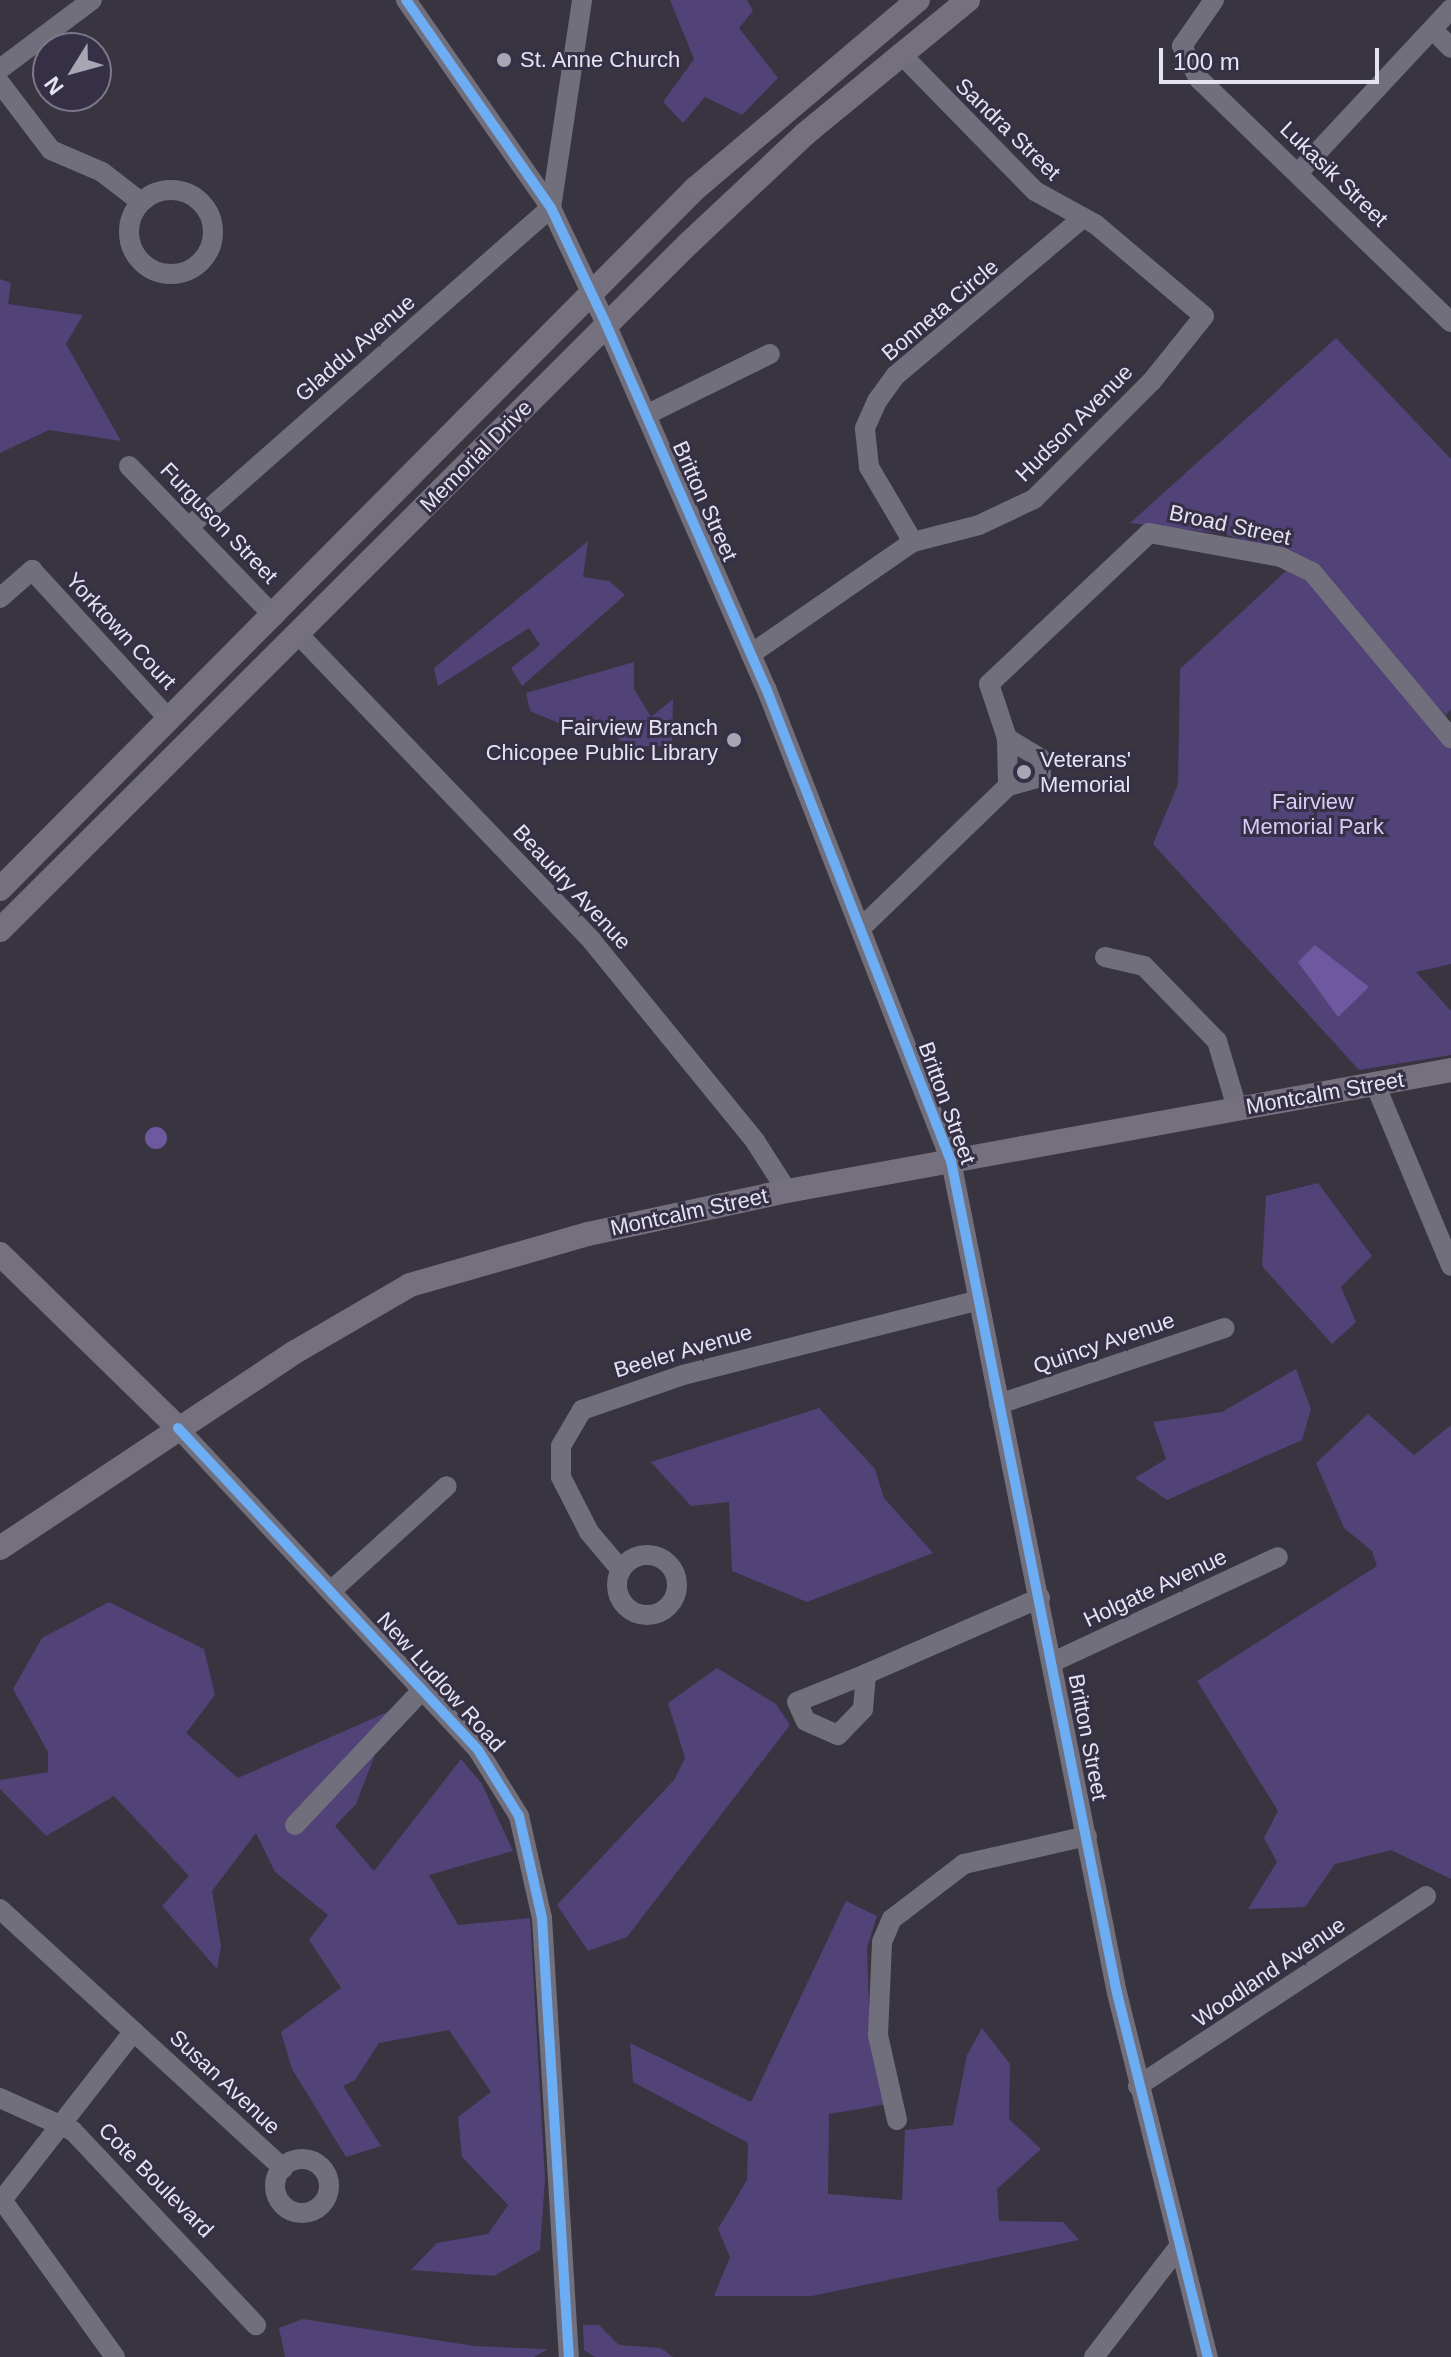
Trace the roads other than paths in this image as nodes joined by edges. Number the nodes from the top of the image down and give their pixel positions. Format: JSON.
{"nodes":[{"id":1,"x":92,"y":0,"type":"edge"},
{"id":2,"x":406,"y":0,"type":"edge"},
{"id":3,"x":582,"y":0,"type":"edge"},
{"id":4,"x":918,"y":0,"type":"edge"},
{"id":5,"x":968,"y":0,"type":"edge"},
{"id":6,"x":1214,"y":0,"type":"edge"},
{"id":7,"x":1451,"y":9,"type":"edge"},
{"id":8,"x":1433,"y":30,"type":"junction"},
{"id":9,"x":1451,"y":48,"type":"edge"},
{"id":10,"x":900,"y":53,"type":"junction"},
{"id":11,"x":0,"y":69,"type":"edge"},
{"id":12,"x":0,"y":83,"type":"edge"},
{"id":13,"x":1298,"y":173,"type":"junction"},
{"id":14,"x":141,"y":202,"type":"junction"},
{"id":15,"x":551,"y":208,"type":"junction"},
{"id":16,"x":1080,"y":220,"type":"junction"},
{"id":17,"x":592,"y":296,"type":"junction"},
{"id":18,"x":1204,"y":316,"type":"joint"},
{"id":19,"x":1451,"y":322,"type":"edge"},
{"id":20,"x":606,"y":324,"type":"junction"},
{"id":21,"x":770,"y":354,"type":"dead end"},
{"id":22,"x":646,"y":415,"type":"junction"},
{"id":23,"x":129,"y":466,"type":"dead end"},
{"id":24,"x":192,"y":524,"type":"junction"},
{"id":25,"x":913,"y":542,"type":"junction"},
{"id":26,"x":0,"y":598,"type":"edge"},
{"id":27,"x":274,"y":616,"type":"junction"},
{"id":28,"x":298,"y":634,"type":"junction"},
{"id":29,"x":751,"y":654,"type":"junction"},
{"id":30,"x":170,"y":720,"type":"junction"},
{"id":31,"x":1007,"y":738,"type":"junction"},
{"id":32,"x":1451,"y":738,"type":"edge"},
{"id":33,"x":1008,"y":786,"type":"junction"},
{"id":34,"x":0,"y":889,"type":"edge"},
{"id":35,"x":861,"y":928,"type":"junction"},
{"id":36,"x":0,"y":930,"type":"edge"},
{"id":37,"x":1105,"y":957,"type":"dead end"},
{"id":38,"x":1451,"y":1070,"type":"edge"},
{"id":39,"x":1375,"y":1084,"type":"junction"},
{"id":40,"x":1237,"y":1108,"type":"junction"},
{"id":41,"x":951,"y":1161,"type":"junction"},
{"id":42,"x":787,"y":1191,"type":"junction"},
{"id":43,"x":0,"y":1254,"type":"edge"},
{"id":44,"x":1451,"y":1266,"type":"edge"},
{"id":45,"x":979,"y":1300,"type":"junction"},
{"id":46,"x":1225,"y":1328,"type":"dead end"},
{"id":47,"x":999,"y":1404,"type":"junction"},
{"id":48,"x":178,"y":1428,"type":"junction"},
{"id":49,"x":447,"y":1486,"type":"dead end"},
{"id":50,"x":0,"y":1548,"type":"edge"},
{"id":51,"x":1278,"y":1557,"type":"dead end"},
{"id":52,"x":621,"y":1570,"type":"dead end"},
{"id":53,"x":331,"y":1591,"type":"junction"},
{"id":54,"x":1040,"y":1598,"type":"junction"},
{"id":55,"x":1053,"y":1662,"type":"junction"},
{"id":56,"x":866,"y":1674,"type":"dead end"},
{"id":57,"x":422,"y":1690,"type":"junction"},
{"id":58,"x":295,"y":1825,"type":"dead end"},
{"id":59,"x":1087,"y":1836,"type":"junction"},
{"id":60,"x":1426,"y":1896,"type":"dead end"},
{"id":61,"x":0,"y":1909,"type":"edge"},
{"id":62,"x":134,"y":2031,"type":"junction"},
{"id":63,"x":1138,"y":2086,"type":"junction"},
{"id":64,"x":0,"y":2098,"type":"edge"},
{"id":65,"x":897,"y":2120,"type":"dead end"},
{"id":66,"x":62,"y":2121,"type":"junction"},
{"id":67,"x":283,"y":2168,"type":"dead end"},
{"id":68,"x":1,"y":2199,"type":"edge"},
{"id":69,"x":1178,"y":2248,"type":"junction"},
{"id":70,"x":256,"y":2325,"type":"dead end"},
{"id":71,"x":115,"y":2357,"type":"edge"},
{"id":72,"x":569,"y":2357,"type":"edge"},
{"id":73,"x":1094,"y":2357,"type":"edge"},
{"id":74,"x":1208,"y":2357,"type":"edge"}],
"edges":[{"from":1,"to":11,"type":"street"},
{"from":2,"to":15,"type":"street","name":"Britton Street"},
{"from":3,"to":15,"type":"street"},
{"from":4,"to":17,"type":"main road","name":"Memorial Drive"},
{"from":5,"to":10,"type":"main road","name":"Memorial Drive"},
{"from":6,"to":13,"type":"street","name":"Lukasik Street"},
{"from":7,"to":8,"type":"street"},
{"from":8,"to":9,"type":"street"},
{"from":8,"to":13,"type":"street"},
{"from":10,"to":16,"type":"street","name":"Sandra Street"},
{"from":10,"to":20,"type":"main road","name":"Memorial Drive"},
{"from":12,"to":14,"type":"street"},
{"from":13,"to":19,"type":"street","name":"Lukasik Street"},
{"from":14,"to":14,"type":"street"},
{"from":15,"to":17,"type":"street","name":"Britton Street"},
{"from":15,"to":24,"type":"street","name":"Gladdu Avenue"},
{"from":16,"to":18,"type":"street","name":"Sandra Street"},
{"from":16,"to":25,"type":"street","name":"Bonneta Circle"},
{"from":17,"to":20,"type":"street","name":"Britton Street"},
{"from":17,"to":27,"type":"main road","name":"Memorial Drive"},
{"from":18,"to":25,"type":"street","name":"Hudson Avenue"},
{"from":20,"to":22,"type":"street","name":"Britton Street"},
{"from":20,"to":28,"type":"main road","name":"Memorial Drive"},
{"from":21,"to":22,"type":"street"},
{"from":22,"to":29,"type":"street","name":"Britton Street"},
{"from":23,"to":24,"type":"street","name":"Furguson Street"},
{"from":24,"to":27,"type":"street","name":"Furguson Street"},
{"from":25,"to":29,"type":"street","name":"Hudson Avenue"},
{"from":26,"to":30,"type":"street","name":"Yorktown Court"},
{"from":27,"to":30,"type":"main road","name":"Memorial Drive"},
{"from":28,"to":36,"type":"main road","name":"Memorial Drive"},
{"from":28,"to":42,"type":"street","name":"Beaudry Avenue"},
{"from":29,"to":35,"type":"street","name":"Britton Street"},
{"from":30,"to":34,"type":"main road","name":"Memorial Drive"},
{"from":31,"to":32,"type":"street","name":"Broad Street"},
{"from":31,"to":33,"type":"street"},
{"from":31,"to":33,"type":"street"},
{"from":33,"to":35,"type":"street"},
{"from":35,"to":41,"type":"street","name":"Britton Street"},
{"from":37,"to":40,"type":"street"},
{"from":38,"to":39,"type":"main road","name":"Montcalm Street"},
{"from":39,"to":40,"type":"main road","name":"Montcalm Street"},
{"from":39,"to":44,"type":"street"},
{"from":40,"to":41,"type":"main road","name":"Montcalm Street"},
{"from":41,"to":42,"type":"main road","name":"Montcalm Street"},
{"from":41,"to":45,"type":"street","name":"Britton Street"},
{"from":42,"to":48,"type":"main road","name":"Montcalm Street"},
{"from":43,"to":48,"type":"main road","name":"New Ludlow Road"},
{"from":45,"to":47,"type":"street","name":"Britton Street"},
{"from":45,"to":52,"type":"street","name":"Beeler Avenue"},
{"from":46,"to":47,"type":"street","name":"Quincy Avenue"},
{"from":47,"to":54,"type":"street","name":"Britton Street"},
{"from":48,"to":50,"type":"main road","name":"Montcalm Street"},
{"from":48,"to":53,"type":"street","name":"New Ludlow Road"},
{"from":49,"to":53,"type":"street"},
{"from":51,"to":55,"type":"street","name":"Holgate Avenue"},
{"from":53,"to":57,"type":"street","name":"New Ludlow Road"},
{"from":54,"to":55,"type":"street","name":"Britton Street"},
{"from":54,"to":56,"type":"street"},
{"from":55,"to":59,"type":"street","name":"Britton Street"},
{"from":57,"to":58,"type":"street"},
{"from":57,"to":72,"type":"street","name":"New Ludlow Road"},
{"from":59,"to":63,"type":"street","name":"Britton Street"},
{"from":59,"to":65,"type":"street"},
{"from":60,"to":63,"type":"street","name":"Woodland Avenue"},
{"from":61,"to":62,"type":"street","name":"Susan Avenue"},
{"from":62,"to":66,"type":"street","name":"Susan Avenue"},
{"from":62,"to":67,"type":"street","name":"Susan Avenue"},
{"from":63,"to":69,"type":"street","name":"Britton Street"},
{"from":64,"to":66,"type":"street","name":"Cote Boulevard"},
{"from":66,"to":68,"type":"street","name":"Susan Avenue"},
{"from":66,"to":70,"type":"street","name":"Cote Boulevard"},
{"from":68,"to":71,"type":"street"},
{"from":69,"to":73,"type":"street"},
{"from":69,"to":74,"type":"street","name":"Britton Street"}]}
